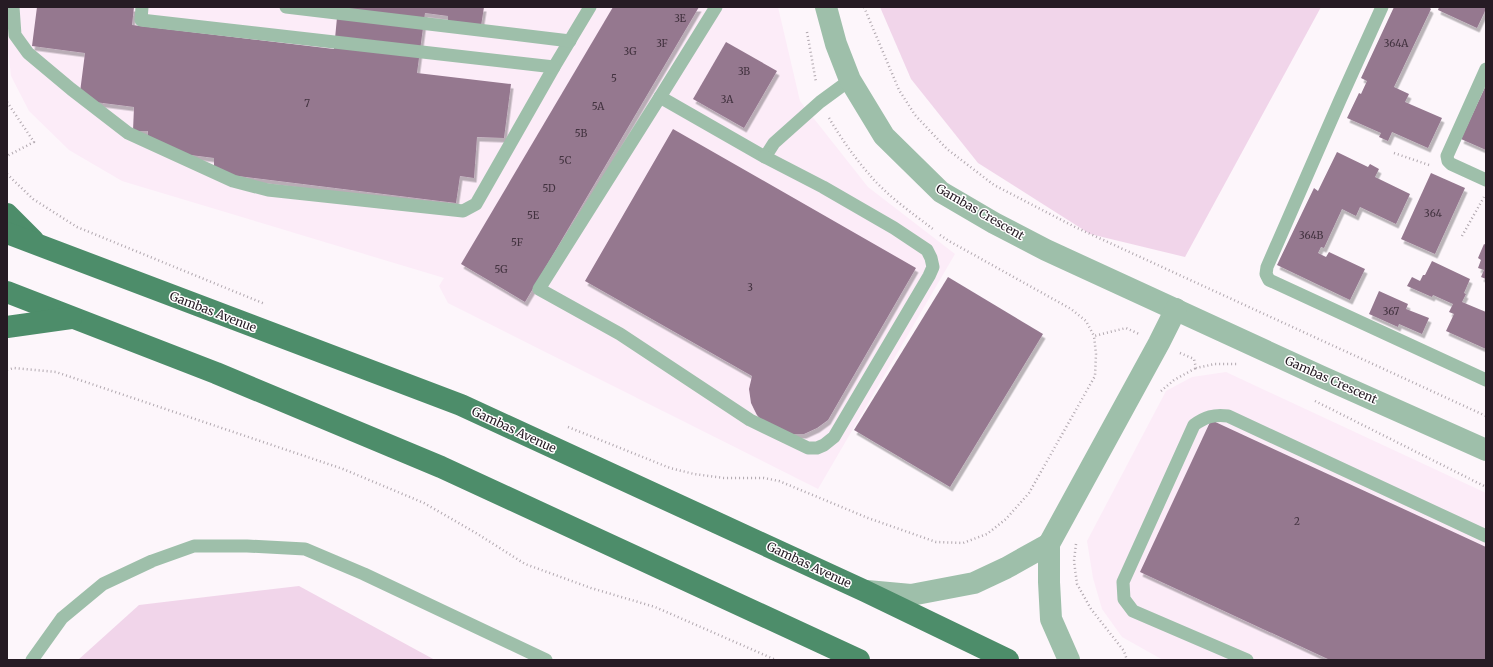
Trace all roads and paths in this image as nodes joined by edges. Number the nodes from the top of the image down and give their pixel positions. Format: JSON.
{"nodes":[{"id":1,"x":13,"y":7,"type":"edge"},
{"id":2,"x":142,"y":7,"type":"edge"},
{"id":3,"x":286,"y":7,"type":"edge"},
{"id":4,"x":590,"y":7,"type":"edge"},
{"id":5,"x":716,"y":7,"type":"edge"},
{"id":6,"x":826,"y":7,"type":"edge"},
{"id":7,"x":864,"y":7,"type":"edge"},
{"id":8,"x":1382,"y":7,"type":"edge"},
{"id":9,"x":570,"y":41,"type":"junction"},
{"id":10,"x":554,"y":67,"type":"junction"},
{"id":11,"x":1486,"y":69,"type":"edge"},
{"id":12,"x":850,"y":80,"type":"junction"},
{"id":13,"x":660,"y":97,"type":"junction"},
{"id":14,"x":7,"y":102,"type":"edge"},
{"id":15,"x":7,"y":156,"type":"edge"},
{"id":16,"x":765,"y":158,"type":"junction"},
{"id":17,"x":7,"y":174,"type":"edge"},
{"id":18,"x":1486,"y":180,"type":"edge"},
{"id":19,"x":1486,"y":193,"type":"edge"},
{"id":20,"x":7,"y":214,"type":"edge"},
{"id":21,"x":7,"y":233,"type":"edge"},
{"id":22,"x":1462,"y":236,"type":"dead end"},
{"id":23,"x":38,"y":246,"type":"junction"},
{"id":24,"x":7,"y":292,"type":"edge"},
{"id":25,"x":269,"y":306,"type":"dead end"},
{"id":26,"x":1176,"y":309,"type":"junction"},
{"id":27,"x":74,"y":318,"type":"junction"},
{"id":28,"x":7,"y":327,"type":"edge"},
{"id":29,"x":1094,"y":336,"type":"dead end"},
{"id":30,"x":1196,"y":368,"type":"dead end"},
{"id":31,"x":7,"y":370,"type":"edge"},
{"id":32,"x":1486,"y":380,"type":"edge"},
{"id":33,"x":1158,"y":393,"type":"dead end"},
{"id":34,"x":1486,"y":416,"type":"edge"},
{"id":35,"x":562,"y":424,"type":"dead end"},
{"id":36,"x":1486,"y":450,"type":"edge"},
{"id":37,"x":1486,"y":536,"type":"edge"},
{"id":38,"x":1077,"y":540,"type":"dead end"},
{"id":39,"x":1049,"y":544,"type":"junction"},
{"id":40,"x":865,"y":591,"type":"junction"},
{"id":41,"x":32,"y":660,"type":"edge"},
{"id":42,"x":546,"y":660,"type":"edge"},
{"id":43,"x":776,"y":660,"type":"edge"},
{"id":44,"x":859,"y":660,"type":"edge"},
{"id":45,"x":1008,"y":660,"type":"edge"},
{"id":46,"x":1069,"y":660,"type":"edge"},
{"id":47,"x":1126,"y":660,"type":"edge"},
{"id":48,"x":1247,"y":660,"type":"edge"}],
"edges":[{"from":1,"to":10,"type":"lane"},
{"from":2,"to":10,"type":"lane"},
{"from":3,"to":9,"type":"lane"},
{"from":4,"to":9,"type":"lane"},
{"from":5,"to":13,"type":"lane"},
{"from":6,"to":12,"type":"street","name":"Gambas Crescent"},
{"from":7,"to":34,"type":"path"},
{"from":8,"to":32,"type":"lane"},
{"from":9,"to":10,"type":"lane"},
{"from":11,"to":18,"type":"lane"},
{"from":12,"to":16,"type":"lane"},
{"from":12,"to":26,"type":"street","name":"Gambas Crescent"},
{"from":13,"to":16,"type":"lane"},
{"from":13,"to":16,"type":"lane"},
{"from":14,"to":15,"type":"path"},
{"from":17,"to":25,"type":"path"},
{"from":19,"to":22,"type":"path"},
{"from":20,"to":23,"type":"main road"},
{"from":21,"to":23,"type":"main road","name":"Gambas Avenue"},
{"from":23,"to":40,"type":"main road","name":"Gambas Avenue"},
{"from":24,"to":27,"type":"main road"},
{"from":26,"to":36,"type":"street","name":"Gambas Crescent"},
{"from":26,"to":39,"type":"street"},
{"from":27,"to":28,"type":"main road"},
{"from":27,"to":44,"type":"main road"},
{"from":29,"to":35,"type":"path"},
{"from":30,"to":33,"type":"path"},
{"from":31,"to":43,"type":"path"},
{"from":37,"to":48,"type":"lane"},
{"from":38,"to":47,"type":"path"},
{"from":39,"to":40,"type":"street"},
{"from":39,"to":46,"type":"street"},
{"from":40,"to":45,"type":"main road","name":"Gambas Avenue"},
{"from":41,"to":42,"type":"lane"}]}
